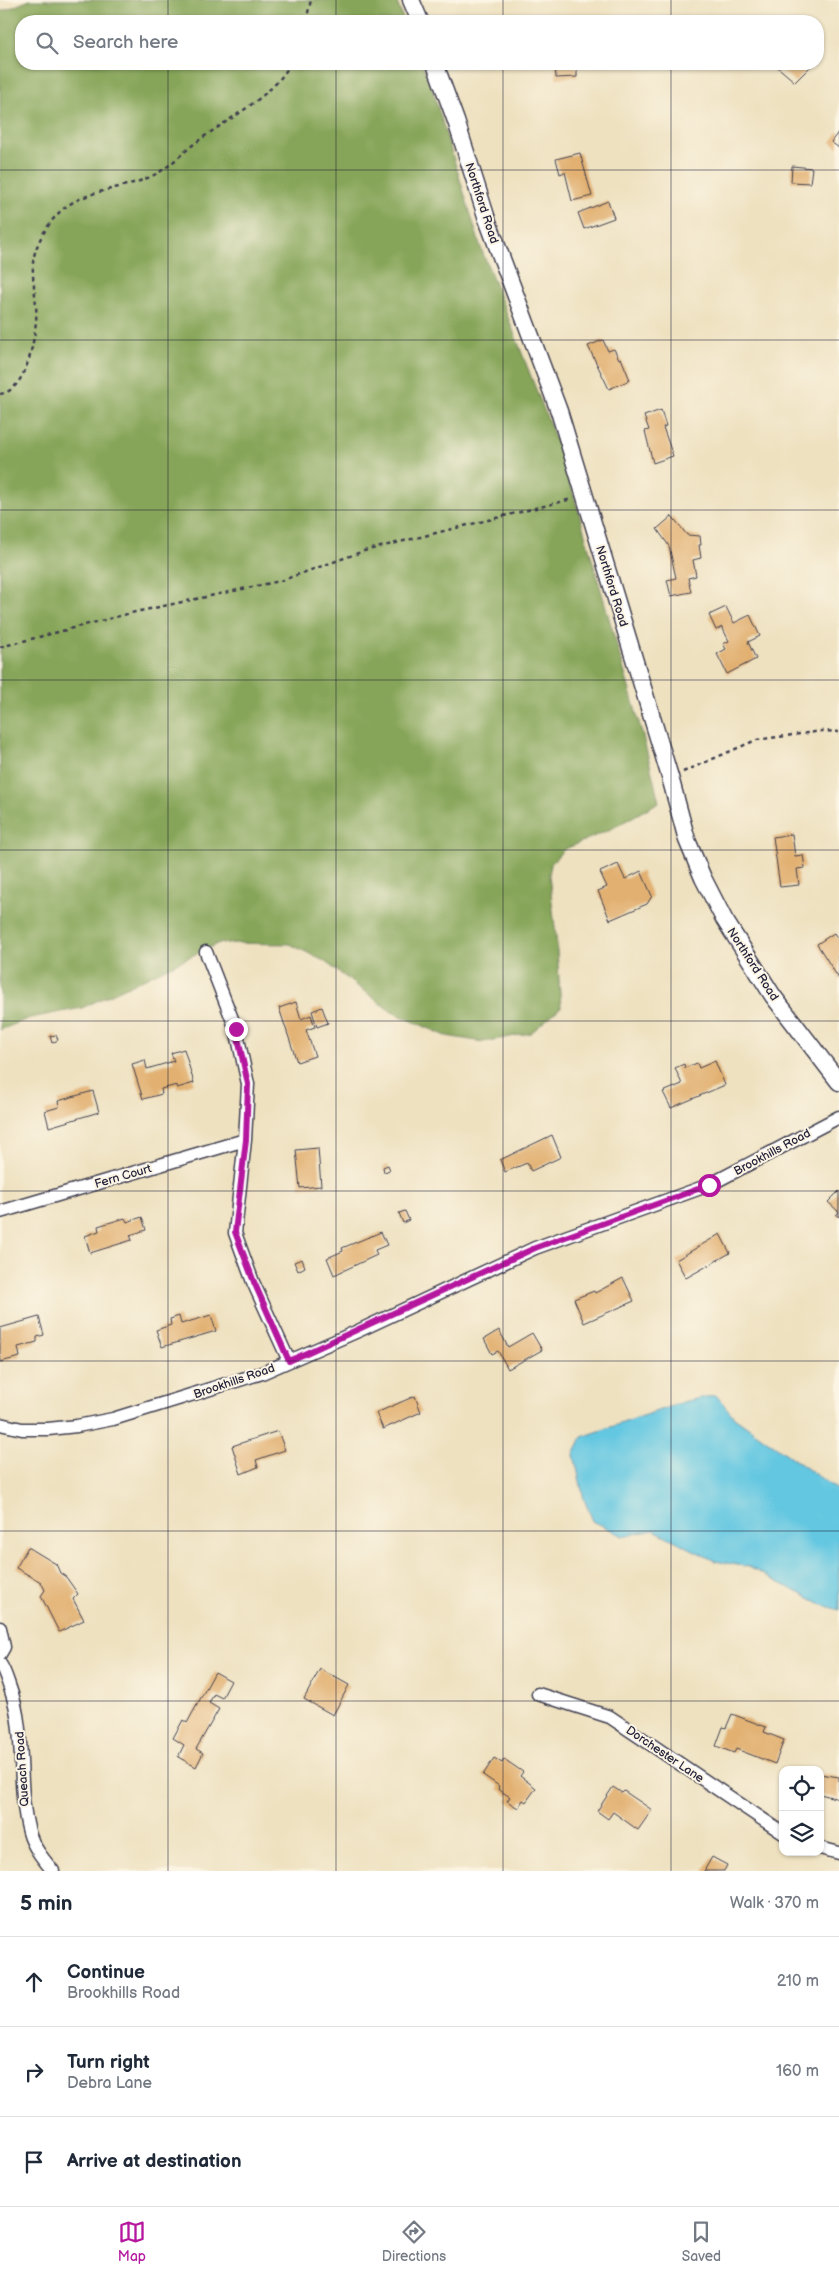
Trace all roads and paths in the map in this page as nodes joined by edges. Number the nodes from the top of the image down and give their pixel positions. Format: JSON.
{"nodes":[{"id":1,"x":311,"y":0,"type":"edge"},
{"id":2,"x":411,"y":0,"type":"edge"},
{"id":3,"x":307,"y":15,"type":"edge"},
{"id":4,"x":417,"y":15,"type":"edge"},
{"id":5,"x":287,"y":70,"type":"edge"},
{"id":6,"x":437,"y":70,"type":"edge"},
{"id":7,"x":0,"y":394,"type":"edge"},
{"id":8,"x":585,"y":496,"type":"junction"},
{"id":9,"x":0,"y":647,"type":"edge"},
{"id":10,"x":839,"y":732,"type":"edge"},
{"id":11,"x":670,"y":777,"type":"junction"},
{"id":12,"x":206,"y":952,"type":"dead end"},
{"id":13,"x":839,"y":1082,"type":"edge"},
{"id":14,"x":839,"y":1117,"type":"edge"},
{"id":15,"x":246,"y":1140,"type":"junction"},
{"id":16,"x":0,"y":1212,"type":"edge"},
{"id":17,"x":289,"y":1361,"type":"junction"},
{"id":18,"x":0,"y":1424,"type":"edge"},
{"id":19,"x":0,"y":1628,"type":"edge"},
{"id":20,"x":0,"y":1654,"type":"edge"},
{"id":21,"x":0,"y":1664,"type":"edge"},
{"id":22,"x":538,"y":1694,"type":"dead end"},
{"id":23,"x":779,"y":1830,"type":"edge"},
{"id":24,"x":824,"y":1849,"type":"edge"},
{"id":25,"x":839,"y":1853,"type":"edge"},
{"id":26,"x":52,"y":1871,"type":"edge"}],
"edges":[{"from":1,"to":3,"type":"path"},
{"from":2,"to":4,"type":"street"},
{"from":5,"to":7,"type":"path"},
{"from":6,"to":8,"type":"street","name":"Northford Road"},
{"from":8,"to":9,"type":"path"},
{"from":8,"to":11,"type":"street","name":"Northford Road"},
{"from":10,"to":11,"type":"path"},
{"from":11,"to":13,"type":"street","name":"Northford Road"},
{"from":12,"to":15,"type":"street"},
{"from":14,"to":17,"type":"street","name":"Brookhills Road"},
{"from":15,"to":16,"type":"street","name":"Fern Court"},
{"from":15,"to":17,"type":"street"},
{"from":17,"to":18,"type":"street","name":"Brookhills Road"},
{"from":19,"to":20,"type":"street"},
{"from":21,"to":26,"type":"street","name":"Queach Road"},
{"from":22,"to":23,"type":"street","name":"Dorchester Lane"},
{"from":24,"to":25,"type":"street"}]}
